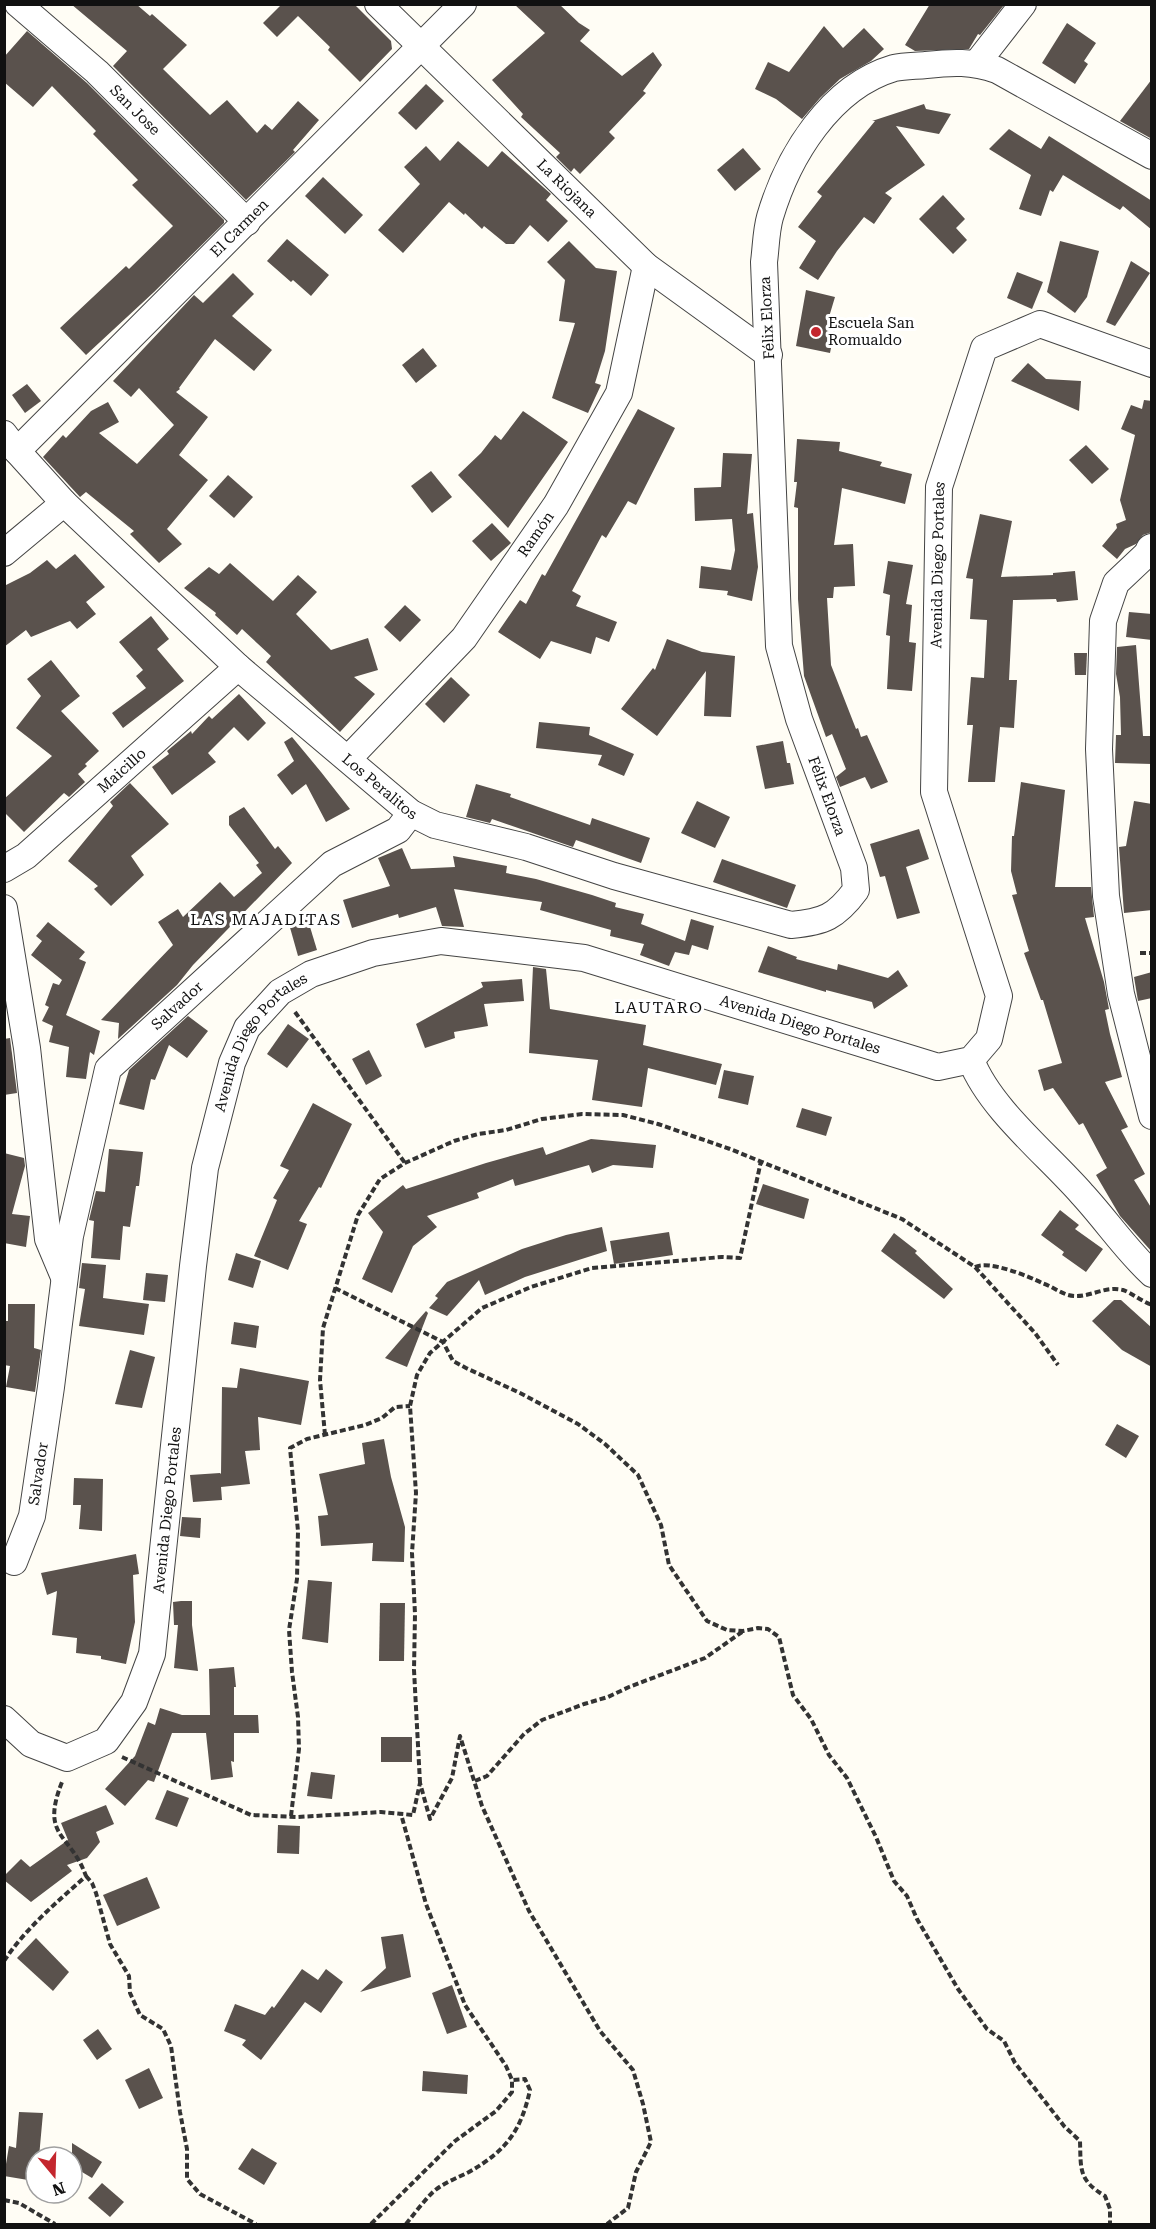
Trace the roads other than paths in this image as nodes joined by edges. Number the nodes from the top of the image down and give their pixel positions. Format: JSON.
{"nodes":[{"id":1,"x":18,"y":4,"type":"edge"},
{"id":2,"x":378,"y":4,"type":"edge"},
{"id":3,"x":463,"y":4,"type":"edge"},
{"id":4,"x":1023,"y":4,"type":"edge"},
{"id":5,"x":422,"y":48,"type":"junction"},
{"id":6,"x":977,"y":63,"type":"junction"},
{"id":7,"x":1152,"y":156,"type":"edge"},
{"id":8,"x":247,"y":222,"type":"junction"},
{"id":9,"x":646,"y":266,"type":"junction"},
{"id":10,"x":769,"y":355,"type":"junction"},
{"id":11,"x":1152,"y":364,"type":"edge"},
{"id":12,"x":11,"y":442,"type":"edge"},
{"id":13,"x":64,"y":503,"type":"junction"},
{"id":14,"x":1152,"y":550,"type":"edge"},
{"id":15,"x":4,"y":553,"type":"edge"},
{"id":16,"x":238,"y":667,"type":"junction"},
{"id":17,"x":348,"y":759,"type":"junction"},
{"id":18,"x":411,"y":813,"type":"junction"},
{"id":19,"x":4,"y":869,"type":"edge"},
{"id":20,"x":856,"y":890,"type":"joint"},
{"id":21,"x":4,"y":909,"type":"edge"},
{"id":22,"x":971,"y":1060,"type":"junction"},
{"id":23,"x":1152,"y":1116,"type":"edge"},
{"id":24,"x":1152,"y":1274,"type":"edge"},
{"id":25,"x":64,"y":1278,"type":"junction"},
{"id":26,"x":14,"y":1562,"type":"dead end"},
{"id":27,"x":4,"y":1719,"type":"edge"}],
"edges":[{"from":1,"to":8,"type":"street","name":"San Jose"},
{"from":2,"to":5,"type":"street","name":"La Riojana"},
{"from":3,"to":5,"type":"street","name":"El Carmen"},
{"from":4,"to":6,"type":"street"},
{"from":5,"to":8,"type":"street","name":"El Carmen"},
{"from":5,"to":9,"type":"street","name":"La Riojana"},
{"from":6,"to":7,"type":"street","name":"Félix Elorza"},
{"from":6,"to":10,"type":"street","name":"Félix Elorza"},
{"from":8,"to":12,"type":"street","name":"El Carmen"},
{"from":9,"to":10,"type":"street","name":"La Riojana"},
{"from":9,"to":17,"type":"street","name":"Ramón"},
{"from":10,"to":20,"type":"street","name":"Félix Elorza"},
{"from":11,"to":22,"type":"street","name":"Avenida Diego Portales"},
{"from":12,"to":13,"type":"street","name":"Los Peralitos"},
{"from":13,"to":15,"type":"street"},
{"from":13,"to":16,"type":"street","name":"Los Peralitos"},
{"from":14,"to":23,"type":"street"},
{"from":16,"to":17,"type":"street","name":"Los Peralitos"},
{"from":16,"to":19,"type":"street","name":"Maicillo"},
{"from":17,"to":18,"type":"street","name":"Los Peralitos"},
{"from":18,"to":20,"type":"street","name":"Los Peralitos"},
{"from":18,"to":25,"type":"street","name":"Salvador"},
{"from":21,"to":25,"type":"street","name":"Salvador"},
{"from":22,"to":24,"type":"street"},
{"from":22,"to":27,"type":"street","name":"Avenida Diego Portales"},
{"from":25,"to":26,"type":"street","name":"Salvador"}]}
